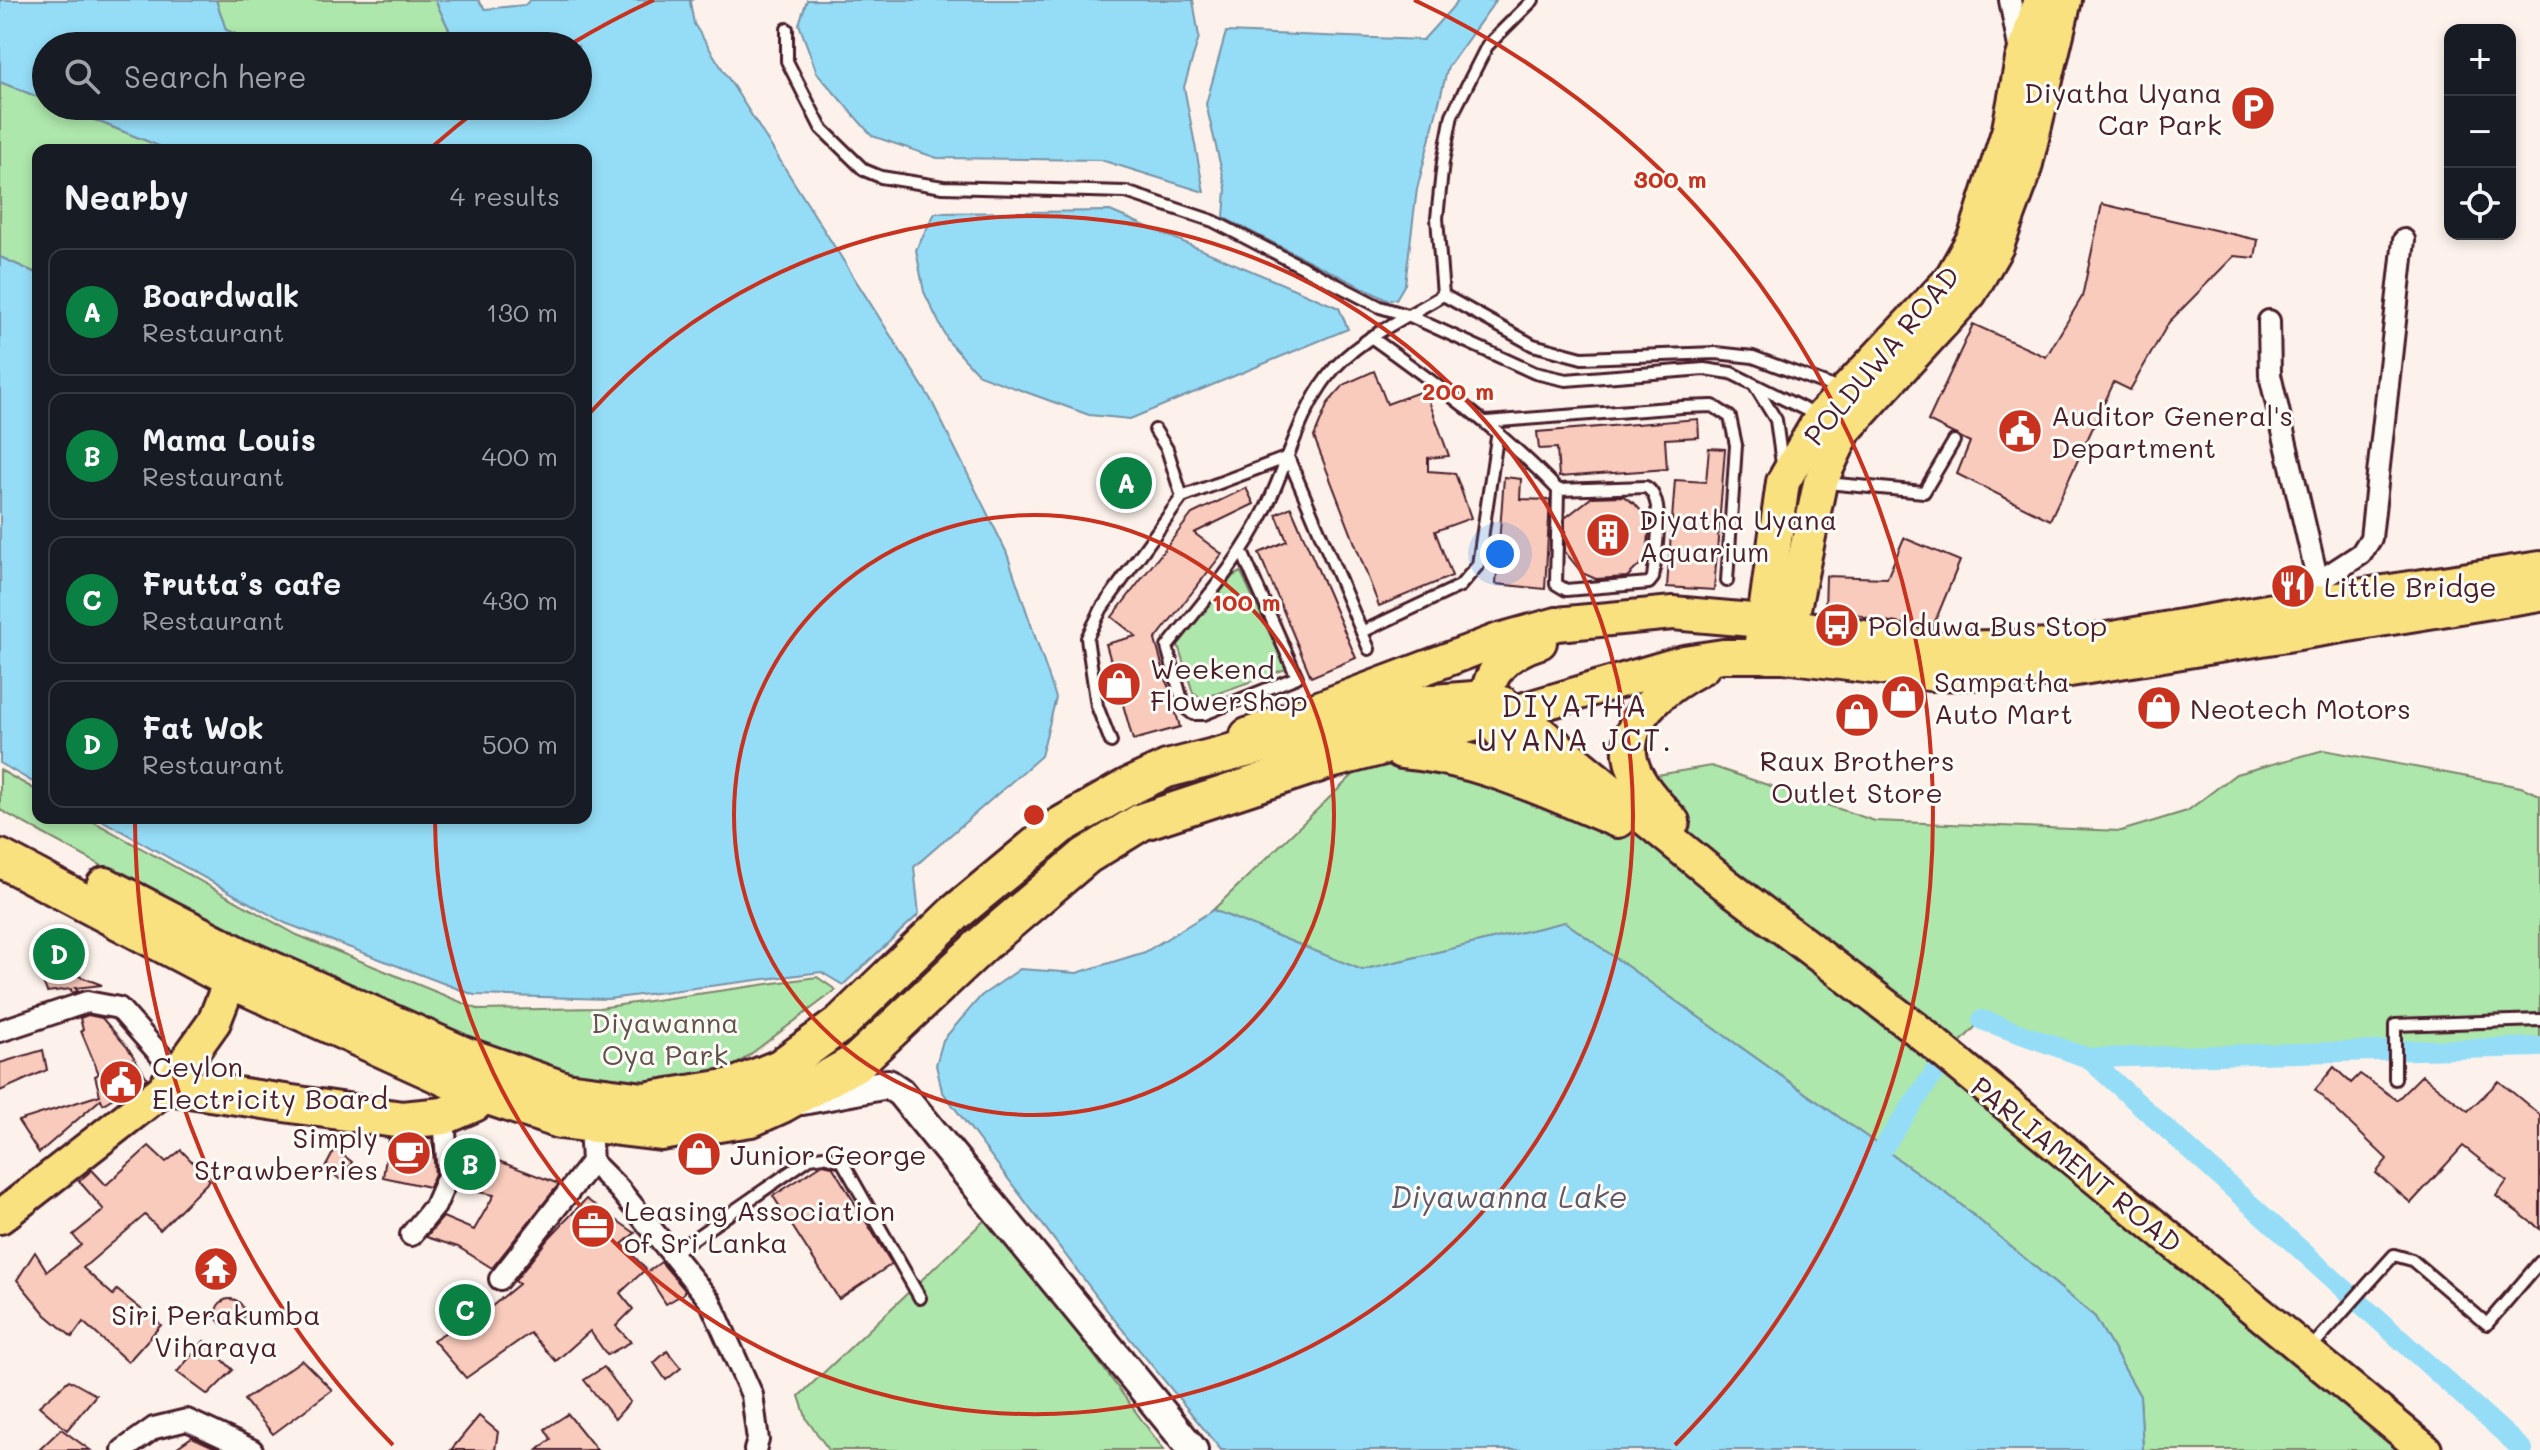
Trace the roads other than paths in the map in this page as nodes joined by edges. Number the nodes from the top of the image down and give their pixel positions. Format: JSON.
{"nodes":[{"id":1,"x":1533,"y":0,"type":"edge"},
{"id":2,"x":2010,"y":0,"type":"edge"},
{"id":3,"x":2056,"y":1,"type":"edge"},
{"id":4,"x":787,"y":29,"type":"dead end"},
{"id":5,"x":2022,"y":60,"type":"junction"},
{"id":6,"x":2021,"y":132,"type":"junction"},
{"id":7,"x":2404,"y":240,"type":"dead end"},
{"id":8,"x":1443,"y":295,"type":"junction"},
{"id":9,"x":1410,"y":316,"type":"junction"},
{"id":10,"x":2269,"y":321,"type":"dead end"},
{"id":11,"x":1371,"y":337,"type":"junction"},
{"id":12,"x":1755,"y":386,"type":"junction"},
{"id":13,"x":1857,"y":398,"type":"junction"},
{"id":14,"x":1487,"y":422,"type":"junction"},
{"id":15,"x":1833,"y":424,"type":"junction"},
{"id":16,"x":1155,"y":430,"type":"dead end"},
{"id":17,"x":1498,"y":431,"type":"junction"},
{"id":18,"x":1954,"y":441,"type":"dead end"},
{"id":19,"x":1288,"y":457,"type":"junction"},
{"id":20,"x":1783,"y":482,"type":"junction"},
{"id":21,"x":1820,"y":483,"type":"junction"},
{"id":22,"x":1558,"y":490,"type":"junction"},
{"id":23,"x":1182,"y":497,"type":"junction"},
{"id":24,"x":1242,"y":552,"type":"junction"},
{"id":25,"x":2540,"y":568,"type":"edge"},
{"id":26,"x":1727,"y":581,"type":"dead end"},
{"id":27,"x":2315,"y":593,"type":"junction"},
{"id":28,"x":2540,"y":594,"type":"edge"},
{"id":29,"x":1633,"y":616,"type":"junction"},
{"id":30,"x":1362,"y":632,"type":"junction"},
{"id":31,"x":1774,"y":639,"type":"junction"},
{"id":32,"x":1369,"y":649,"type":"dead end"},
{"id":33,"x":1723,"y":656,"type":"junction"},
{"id":34,"x":1497,"y":710,"type":"junction"},
{"id":35,"x":1111,"y":742,"type":"dead end"},
{"id":36,"x":1381,"y":748,"type":"junction"},
{"id":37,"x":1167,"y":769,"type":"junction"},
{"id":38,"x":1618,"y":819,"type":"junction"},
{"id":39,"x":0,"y":833,"type":"edge"},
{"id":40,"x":0,"y":858,"type":"edge"},
{"id":41,"x":1725,"y":884,"type":"junction"},
{"id":42,"x":235,"y":968,"type":"junction"},
{"id":43,"x":2540,"y":1020,"type":"edge"},
{"id":44,"x":0,"y":1031,"type":"edge"},
{"id":45,"x":2395,"y":1079,"type":"dead end"},
{"id":46,"x":173,"y":1080,"type":"junction"},
{"id":47,"x":482,"y":1094,"type":"junction"},
{"id":48,"x":782,"y":1104,"type":"junction"},
{"id":49,"x":444,"y":1116,"type":"junction"},
{"id":50,"x":590,"y":1126,"type":"junction"},
{"id":51,"x":592,"y":1162,"type":"junction"},
{"id":52,"x":0,"y":1217,"type":"edge"},
{"id":53,"x":411,"y":1235,"type":"dead end"},
{"id":54,"x":673,"y":1253,"type":"junction"},
{"id":55,"x":2540,"y":1262,"type":"edge"},
{"id":56,"x":500,"y":1279,"type":"dead end"},
{"id":57,"x":920,"y":1298,"type":"dead end"},
{"id":58,"x":2315,"y":1343,"type":"junction"},
{"id":59,"x":123,"y":1450,"type":"edge"},
{"id":60,"x":252,"y":1450,"type":"edge"},
{"id":61,"x":755,"y":1450,"type":"edge"},
{"id":62,"x":1193,"y":1450,"type":"edge"},
{"id":63,"x":2425,"y":1450,"type":"edge"}],
"edges":[{"from":1,"to":8,"type":"lane"},
{"from":2,"to":5,"type":"street"},
{"from":3,"to":5,"type":"main road","name":"POLDUWA ROAD"},
{"from":3,"to":6,"type":"main road","name":"POLDUWA ROAD"},
{"from":4,"to":9,"type":"lane"},
{"from":5,"to":6,"type":"main road","name":"POLDUWA ROAD"},
{"from":6,"to":13,"type":"main road","name":"POLDUWA ROAD"},
{"from":7,"to":27,"type":"street"},
{"from":8,"to":9,"type":"lane"},
{"from":8,"to":13,"type":"lane"},
{"from":9,"to":11,"type":"lane"},
{"from":9,"to":12,"type":"lane"},
{"from":10,"to":27,"type":"street"},
{"from":11,"to":14,"type":"lane"},
{"from":11,"to":19,"type":"lane"},
{"from":12,"to":15,"type":"lane"},
{"from":12,"to":20,"type":"lane"},
{"from":13,"to":15,"type":"main road","name":"POLDUWA ROAD"},
{"from":14,"to":17,"type":"lane"},
{"from":14,"to":26,"type":"lane"},
{"from":15,"to":20,"type":"main road","name":"POLDUWA ROAD"},
{"from":15,"to":21,"type":"main road","name":"POLDUWA ROAD"},
{"from":16,"to":23,"type":"lane"},
{"from":17,"to":22,"type":"lane"},
{"from":17,"to":30,"type":"lane"},
{"from":18,"to":21,"type":"lane"},
{"from":19,"to":23,"type":"lane"},
{"from":19,"to":24,"type":"lane"},
{"from":19,"to":30,"type":"lane"},
{"from":20,"to":31,"type":"main road","name":"POLDUWA ROAD"},
{"from":21,"to":31,"type":"main road","name":"POLDUWA ROAD"},
{"from":22,"to":22,"type":"lane"},
{"from":23,"to":35,"type":"lane"},
{"from":24,"to":24,"type":"lane"},
{"from":25,"to":27,"type":"main road"},
{"from":27,"to":31,"type":"main road"},
{"from":28,"to":31,"type":"main road"},
{"from":29,"to":31,"type":"main road"},
{"from":29,"to":34,"type":"main road"},
{"from":29,"to":37,"type":"main road"},
{"from":30,"to":32,"type":"lane"},
{"from":31,"to":33,"type":"main road"},
{"from":33,"to":34,"type":"main road"},
{"from":33,"to":41,"type":"main road"},
{"from":34,"to":36,"type":"highway"},
{"from":34,"to":37,"type":"highway"},
{"from":34,"to":38,"type":"main road","name":"PARLIAMENT ROAD"},
{"from":34,"to":41,"type":"main road","name":"PARLIAMENT ROAD"},
{"from":36,"to":38,"type":"highway"},
{"from":36,"to":48,"type":"highway"},
{"from":37,"to":42,"type":"highway"},
{"from":38,"to":41,"type":"main road","name":"PARLIAMENT ROAD"},
{"from":39,"to":42,"type":"highway"},
{"from":40,"to":42,"type":"highway"},
{"from":41,"to":58,"type":"main road","name":"PARLIAMENT ROAD"},
{"from":42,"to":46,"type":"main road"},
{"from":42,"to":47,"type":"highway"},
{"from":43,"to":45,"type":"lane"},
{"from":44,"to":46,"type":"street"},
{"from":46,"to":49,"type":"highway"},
{"from":46,"to":52,"type":"main road"},
{"from":47,"to":49,"type":"highway"},
{"from":47,"to":50,"type":"highway"},
{"from":48,"to":50,"type":"highway"},
{"from":48,"to":62,"type":"street"},
{"from":49,"to":53,"type":"street"},
{"from":50,"to":51,"type":"street"},
{"from":51,"to":54,"type":"street"},
{"from":51,"to":56,"type":"street"},
{"from":54,"to":57,"type":"lane"},
{"from":54,"to":61,"type":"street"},
{"from":55,"to":58,"type":"lane"},
{"from":58,"to":63,"type":"main road","name":"PARLIAMENT ROAD"},
{"from":59,"to":60,"type":"street"}]}
